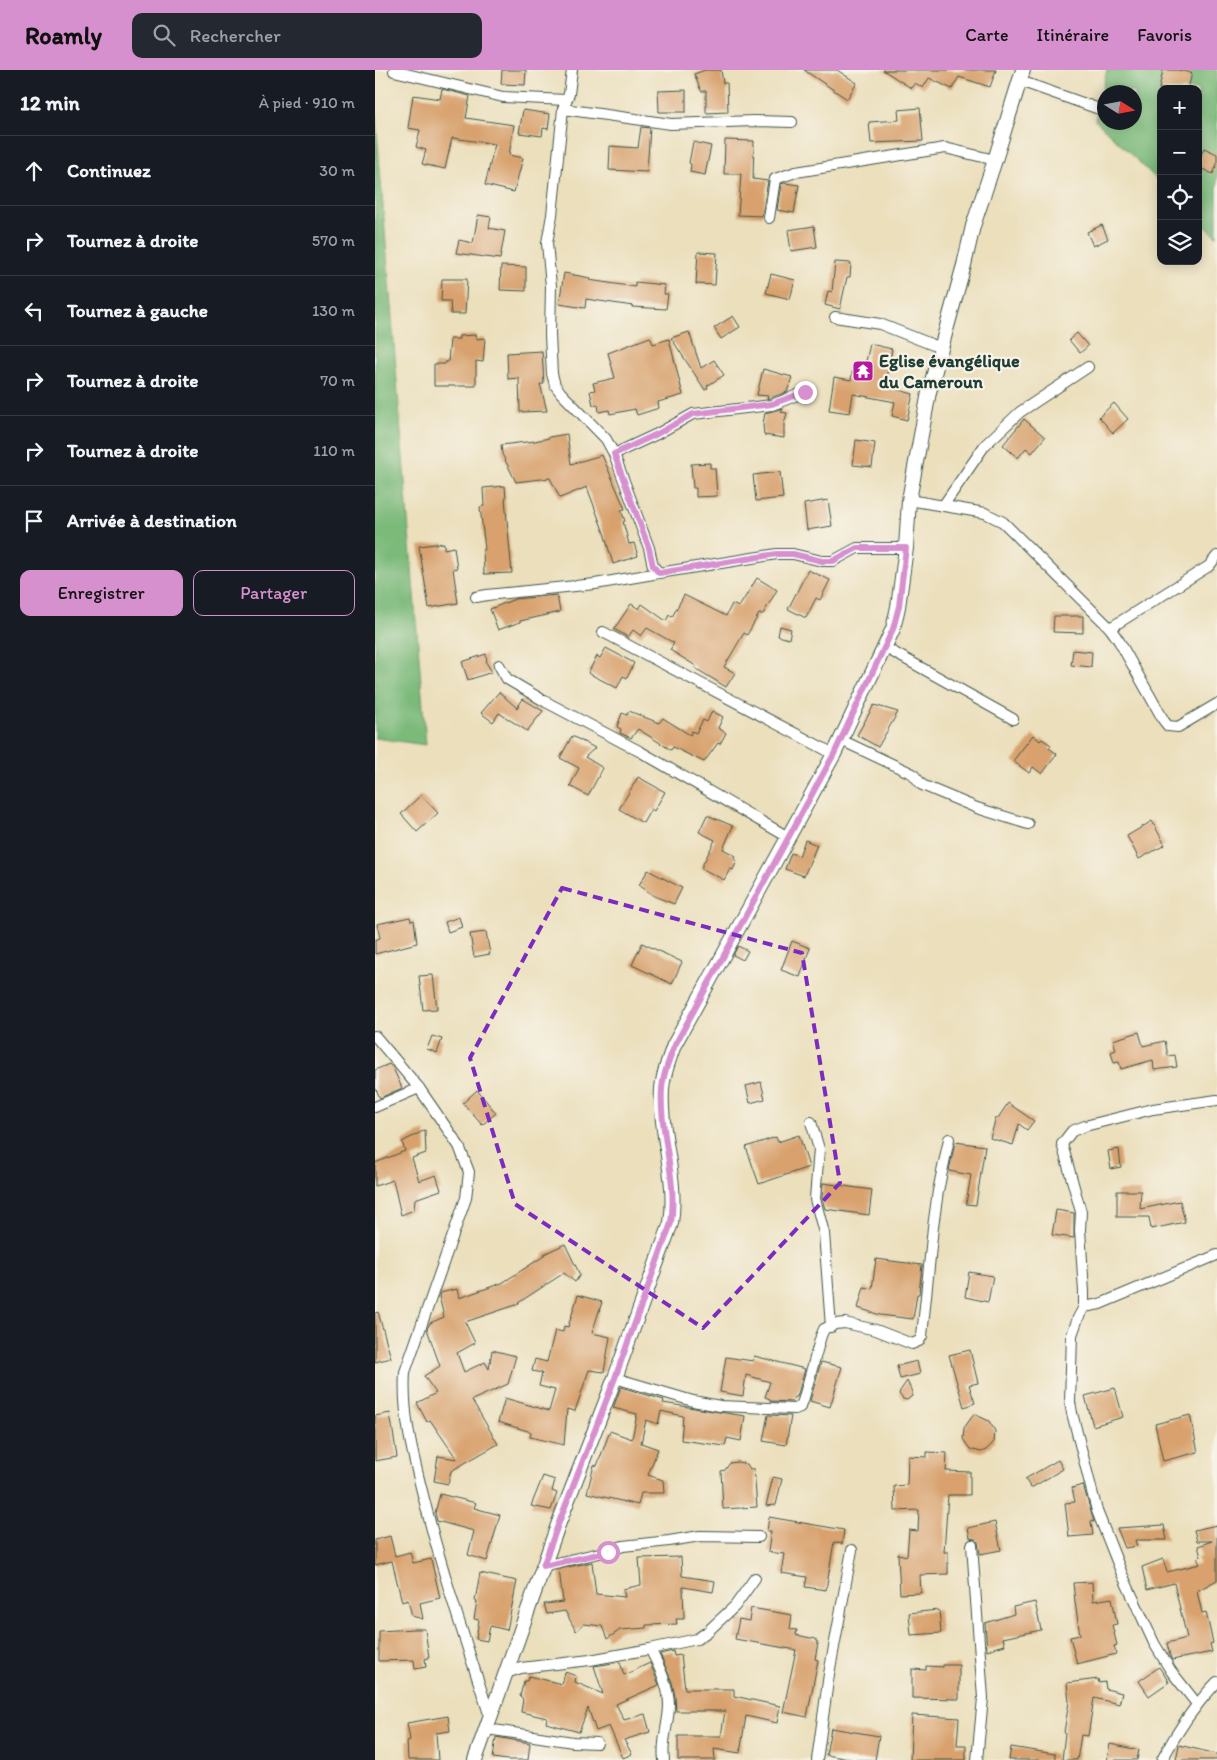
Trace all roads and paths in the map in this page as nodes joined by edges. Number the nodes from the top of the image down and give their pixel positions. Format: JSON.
{"nodes":[{"id":1,"x":572,"y":70,"type":"edge"},
{"id":2,"x":395,"y":71,"type":"edge"},
{"id":3,"x":1021,"y":76,"type":"edge"},
{"id":4,"x":565,"y":104,"type":"junction"},
{"id":5,"x":1097,"y":109,"type":"edge"},
{"id":6,"x":792,"y":122,"type":"dead end"},
{"id":7,"x":995,"y":160,"type":"junction"},
{"id":8,"x":769,"y":218,"type":"dead end"},
{"id":9,"x":835,"y":317,"type":"dead end"},
{"id":10,"x":941,"y":348,"type":"junction"},
{"id":11,"x":1089,"y":367,"type":"dead end"},
{"id":12,"x":805,"y":392,"type":"dead end"},
{"id":13,"x":614,"y":454,"type":"junction"},
{"id":14,"x":909,"y":500,"type":"junction"},
{"id":15,"x":943,"y":506,"type":"junction"},
{"id":16,"x":906,"y":548,"type":"junction"},
{"id":17,"x":1217,"y":556,"type":"edge"},
{"id":18,"x":659,"y":573,"type":"junction"},
{"id":19,"x":476,"y":597,"type":"dead end"},
{"id":20,"x":1110,"y":628,"type":"junction"},
{"id":21,"x":603,"y":632,"type":"dead end"},
{"id":22,"x":885,"y":647,"type":"junction"},
{"id":23,"x":499,"y":665,"type":"dead end"},
{"id":24,"x":1217,"y":704,"type":"edge"},
{"id":25,"x":1013,"y":719,"type":"dead end"},
{"id":26,"x":841,"y":740,"type":"junction"},
{"id":27,"x":834,"y":754,"type":"junction"},
{"id":28,"x":1028,"y":824,"type":"dead end"},
{"id":29,"x":789,"y":837,"type":"junction"},
{"id":30,"x":375,"y":1036,"type":"edge"},
{"id":31,"x":419,"y":1088,"type":"junction"},
{"id":32,"x":1217,"y":1100,"type":"edge"},
{"id":33,"x":375,"y":1107,"type":"edge"},
{"id":34,"x":811,"y":1122,"type":"dead end"},
{"id":35,"x":949,"y":1139,"type":"dead end"},
{"id":36,"x":1217,"y":1254,"type":"edge"},
{"id":37,"x":1084,"y":1307,"type":"junction"},
{"id":38,"x":831,"y":1327,"type":"junction"},
{"id":39,"x":615,"y":1378,"type":"junction"},
{"id":40,"x":759,"y":1536,"type":"dead end"},
{"id":41,"x":972,"y":1545,"type":"dead end"},
{"id":42,"x":852,"y":1550,"type":"dead end"},
{"id":43,"x":543,"y":1566,"type":"junction"},
{"id":44,"x":755,"y":1578,"type":"dead end"},
{"id":45,"x":650,"y":1650,"type":"junction"},
{"id":46,"x":506,"y":1672,"type":"junction"},
{"id":47,"x":1217,"y":1682,"type":"edge"},
{"id":48,"x":1197,"y":1704,"type":"junction"},
{"id":49,"x":488,"y":1723,"type":"junction"},
{"id":50,"x":597,"y":1743,"type":"dead end"},
{"id":51,"x":475,"y":1760,"type":"edge"},
{"id":52,"x":664,"y":1760,"type":"edge"},
{"id":53,"x":817,"y":1760,"type":"edge"},
{"id":54,"x":977,"y":1760,"type":"edge"},
{"id":55,"x":1162,"y":1760,"type":"edge"}],
"edges":[{"from":1,"to":4,"type":"street"},
{"from":2,"to":4,"type":"street"},
{"from":3,"to":5,"type":"street"},
{"from":3,"to":7,"type":"street"},
{"from":4,"to":6,"type":"street"},
{"from":4,"to":13,"type":"street"},
{"from":7,"to":8,"type":"street"},
{"from":7,"to":10,"type":"street"},
{"from":9,"to":10,"type":"street"},
{"from":10,"to":14,"type":"street"},
{"from":11,"to":15,"type":"street"},
{"from":12,"to":13,"type":"street"},
{"from":13,"to":18,"type":"street"},
{"from":14,"to":15,"type":"street"},
{"from":14,"to":16,"type":"street"},
{"from":15,"to":20,"type":"street"},
{"from":16,"to":18,"type":"street"},
{"from":16,"to":22,"type":"street"},
{"from":17,"to":20,"type":"street"},
{"from":18,"to":19,"type":"street"},
{"from":20,"to":24,"type":"street"},
{"from":21,"to":27,"type":"street"},
{"from":22,"to":25,"type":"street"},
{"from":22,"to":26,"type":"street"},
{"from":23,"to":29,"type":"street"},
{"from":26,"to":27,"type":"street"},
{"from":26,"to":28,"type":"street"},
{"from":27,"to":29,"type":"street"},
{"from":29,"to":39,"type":"street"},
{"from":30,"to":31,"type":"street"},
{"from":31,"to":33,"type":"street"},
{"from":31,"to":49,"type":"street"},
{"from":32,"to":37,"type":"street"},
{"from":34,"to":38,"type":"street"},
{"from":35,"to":38,"type":"street"},
{"from":36,"to":37,"type":"street"},
{"from":37,"to":48,"type":"street"},
{"from":38,"to":39,"type":"street"},
{"from":39,"to":43,"type":"street"},
{"from":40,"to":43,"type":"street"},
{"from":41,"to":54,"type":"street"},
{"from":42,"to":53,"type":"street"},
{"from":43,"to":46,"type":"street"},
{"from":44,"to":45,"type":"street"},
{"from":45,"to":46,"type":"street"},
{"from":45,"to":52,"type":"street"},
{"from":46,"to":49,"type":"street"},
{"from":47,"to":48,"type":"street"},
{"from":48,"to":55,"type":"street"},
{"from":49,"to":50,"type":"street"},
{"from":49,"to":51,"type":"street"}]}
